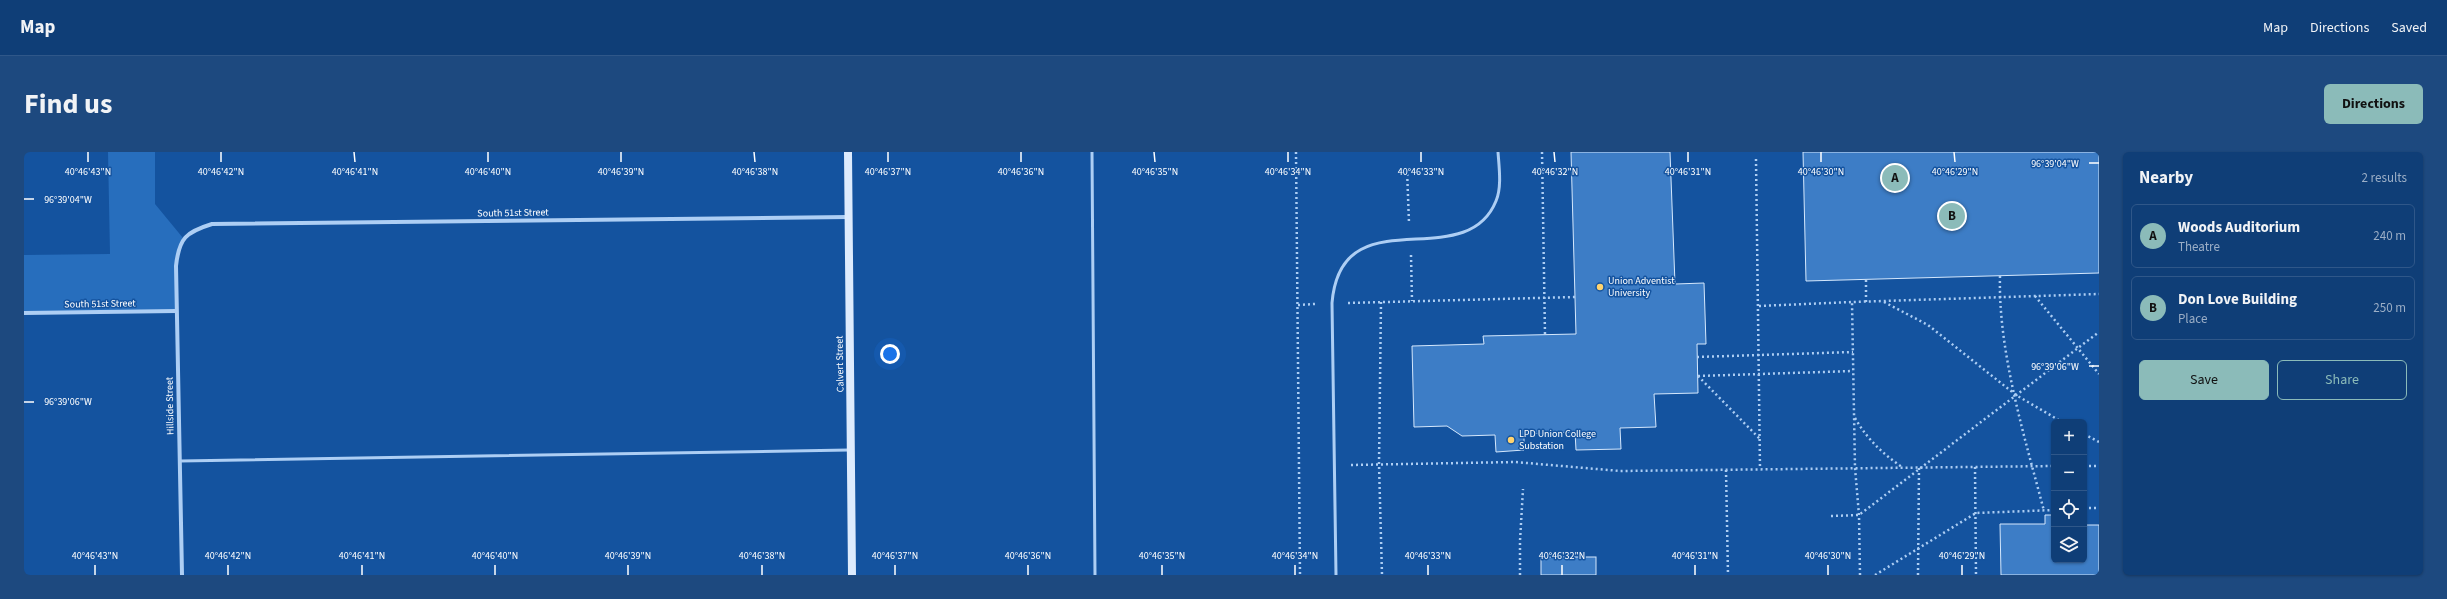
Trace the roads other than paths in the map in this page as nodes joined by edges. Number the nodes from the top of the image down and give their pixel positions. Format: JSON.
{"nodes":[{"id":1,"x":848,"y":152,"type":"edge"},
{"id":2,"x":1092,"y":152,"type":"edge"},
{"id":3,"x":1498,"y":152,"type":"edge"},
{"id":4,"x":848,"y":217,"type":"junction"},
{"id":5,"x":183,"y":238,"type":"joint"},
{"id":6,"x":176,"y":311,"type":"junction"},
{"id":7,"x":24,"y":313,"type":"edge"},
{"id":8,"x":851,"y":450,"type":"junction"},
{"id":9,"x":180,"y":461,"type":"junction"},
{"id":10,"x":182,"y":575,"type":"edge"},
{"id":11,"x":852,"y":575,"type":"edge"},
{"id":12,"x":1095,"y":575,"type":"edge"},
{"id":13,"x":1336,"y":575,"type":"edge"}],
"edges":[{"from":1,"to":4,"type":"street","name":"Calvert Street"},
{"from":2,"to":12,"type":"lane"},
{"from":3,"to":13,"type":"lane"},
{"from":4,"to":5,"type":"street","name":"South 51st Street"},
{"from":4,"to":8,"type":"street","name":"Calvert Street"},
{"from":5,"to":6,"type":"street","name":"Hillside Street"},
{"from":6,"to":7,"type":"street","name":"South 51st Street"},
{"from":6,"to":9,"type":"street","name":"Hillside Street"},
{"from":8,"to":9,"type":"lane"},
{"from":8,"to":11,"type":"street","name":"Calvert Street"},
{"from":9,"to":10,"type":"street","name":"Hillside Street"}]}
